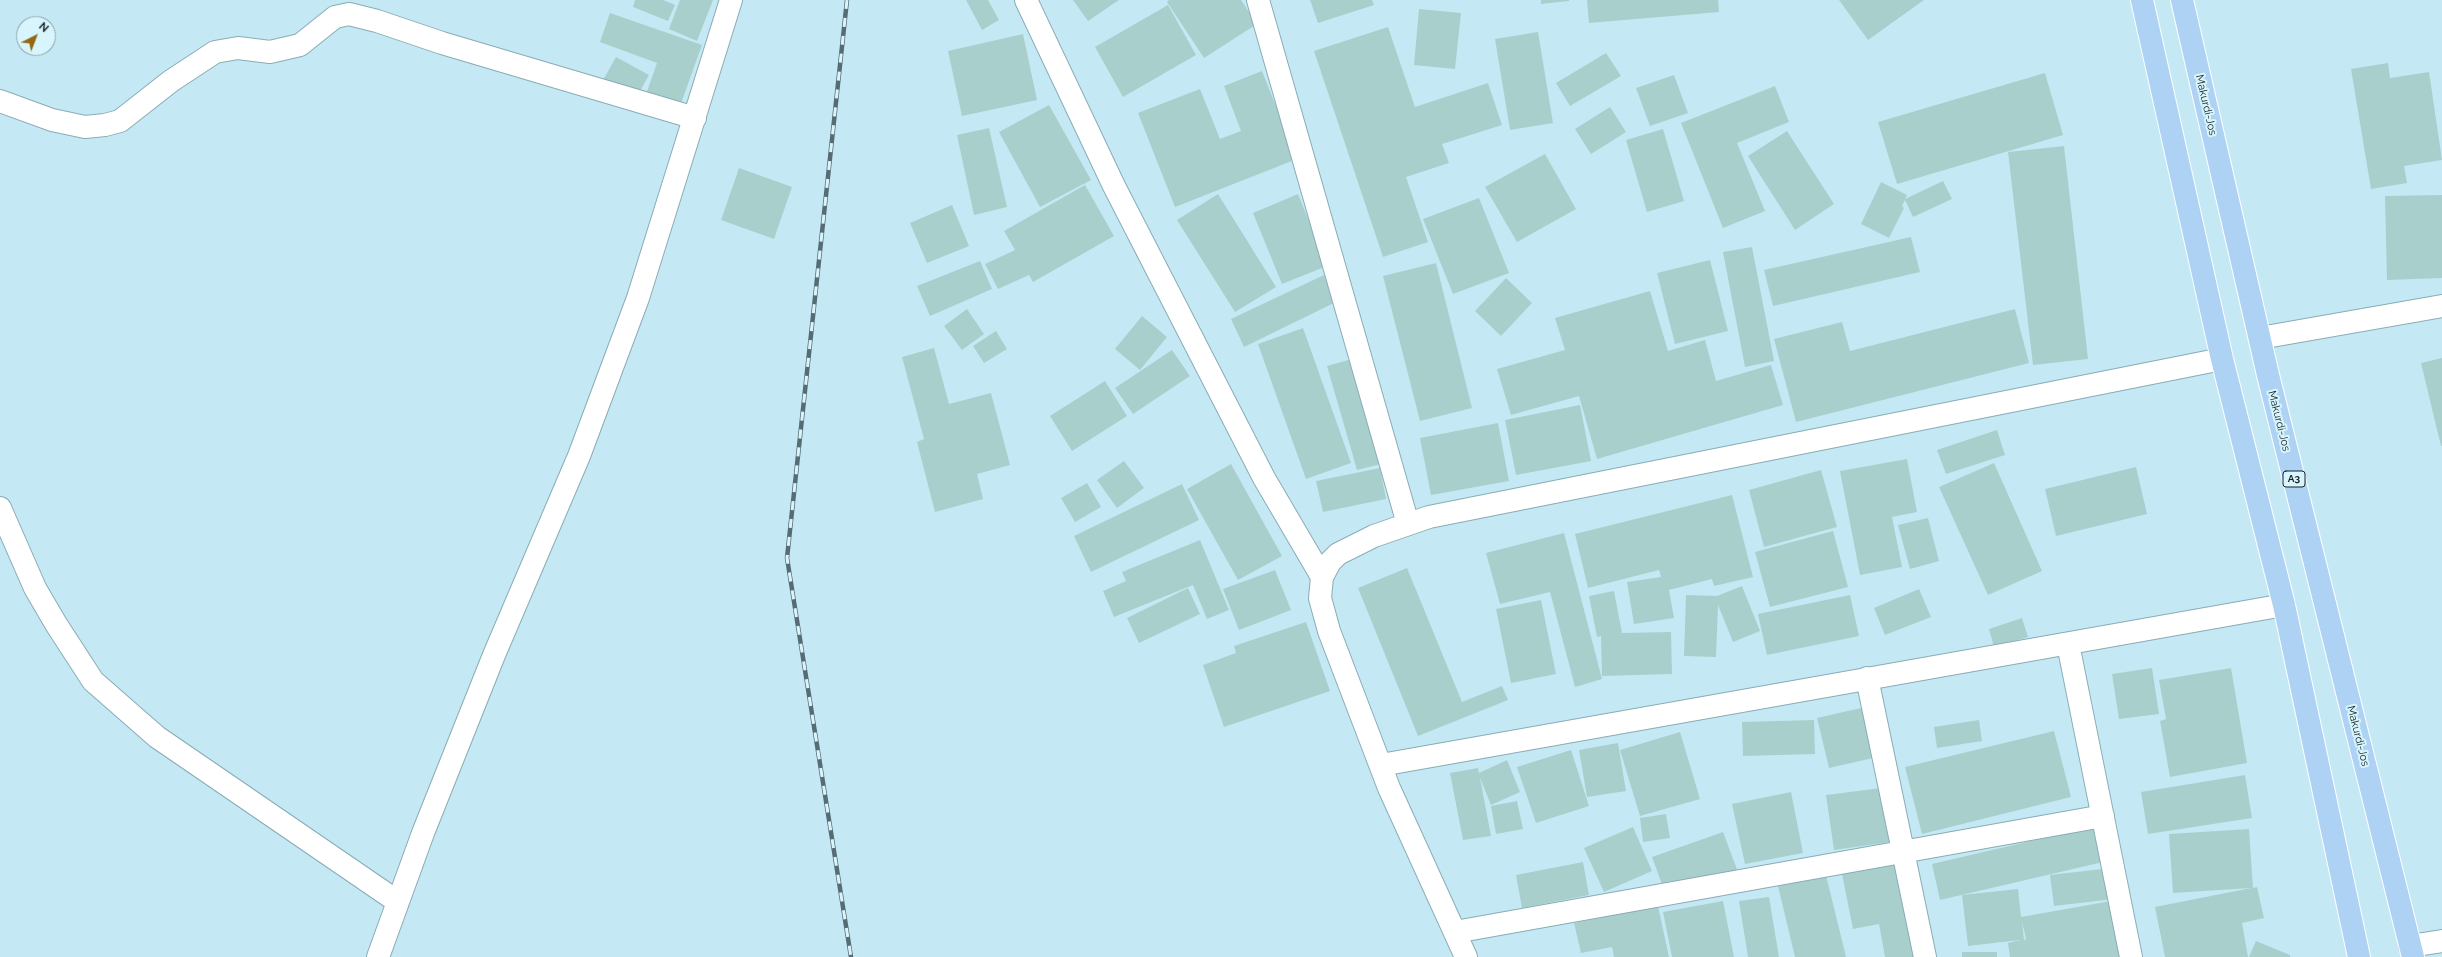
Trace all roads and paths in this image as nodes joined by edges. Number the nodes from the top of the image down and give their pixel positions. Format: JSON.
{"nodes":[{"id":1,"x":731,"y":0,"type":"edge"},
{"id":2,"x":1026,"y":0,"type":"edge"},
{"id":3,"x":1258,"y":0,"type":"edge"},
{"id":4,"x":2142,"y":0,"type":"edge"},
{"id":5,"x":2182,"y":0,"type":"edge"},
{"id":6,"x":0,"y":101,"type":"edge"},
{"id":7,"x":695,"y":118,"type":"junction"},
{"id":8,"x":2442,"y":306,"type":"edge"},
{"id":9,"x":2260,"y":338,"type":"junction"},
{"id":10,"x":2222,"y":359,"type":"junction"},
{"id":11,"x":0,"y":508,"type":"edge"},
{"id":12,"x":1408,"y":524,"type":"junction"},
{"id":13,"x":1322,"y":577,"type":"junction"},
{"id":14,"x":2284,"y":605,"type":"junction"},
{"id":15,"x":2068,"y":644,"type":"junction"},
{"id":16,"x":1867,"y":678,"type":"junction"},
{"id":17,"x":1381,"y":765,"type":"junction"},
{"id":18,"x":2103,"y":816,"type":"junction"},
{"id":19,"x":1903,"y":852,"type":"junction"},
{"id":20,"x":398,"y":902,"type":"junction"},
{"id":21,"x":1455,"y":932,"type":"junction"},
{"id":22,"x":2442,"y":941,"type":"edge"},
{"id":23,"x":2412,"y":952,"type":"edge"},
{"id":24,"x":378,"y":957,"type":"edge"},
{"id":25,"x":1466,"y":957,"type":"edge"},
{"id":26,"x":1925,"y":957,"type":"edge"},
{"id":27,"x":2131,"y":957,"type":"edge"},
{"id":28,"x":2359,"y":957,"type":"edge"}],
"edges":[{"from":1,"to":7,"type":"street"},
{"from":2,"to":13,"type":"street"},
{"from":3,"to":12,"type":"street"},
{"from":4,"to":10,"type":"highway"},
{"from":5,"to":9,"type":"highway","name":"Makurdi-Jos","number":"A3"},
{"from":6,"to":7,"type":"street"},
{"from":7,"to":20,"type":"street"},
{"from":8,"to":9,"type":"street"},
{"from":9,"to":23,"type":"highway","name":"Makurdi-Jos","number":"A3"},
{"from":10,"to":12,"type":"street"},
{"from":10,"to":14,"type":"highway"},
{"from":11,"to":20,"type":"street"},
{"from":12,"to":13,"type":"street"},
{"from":13,"to":17,"type":"street"},
{"from":14,"to":15,"type":"street"},
{"from":14,"to":28,"type":"highway"},
{"from":15,"to":16,"type":"street"},
{"from":15,"to":18,"type":"street"},
{"from":16,"to":17,"type":"street"},
{"from":16,"to":19,"type":"street"},
{"from":17,"to":21,"type":"street"},
{"from":18,"to":19,"type":"street"},
{"from":18,"to":27,"type":"street"},
{"from":19,"to":21,"type":"street"},
{"from":19,"to":26,"type":"street"},
{"from":20,"to":24,"type":"street"},
{"from":21,"to":25,"type":"street"},
{"from":22,"to":23,"type":"street"}]}
